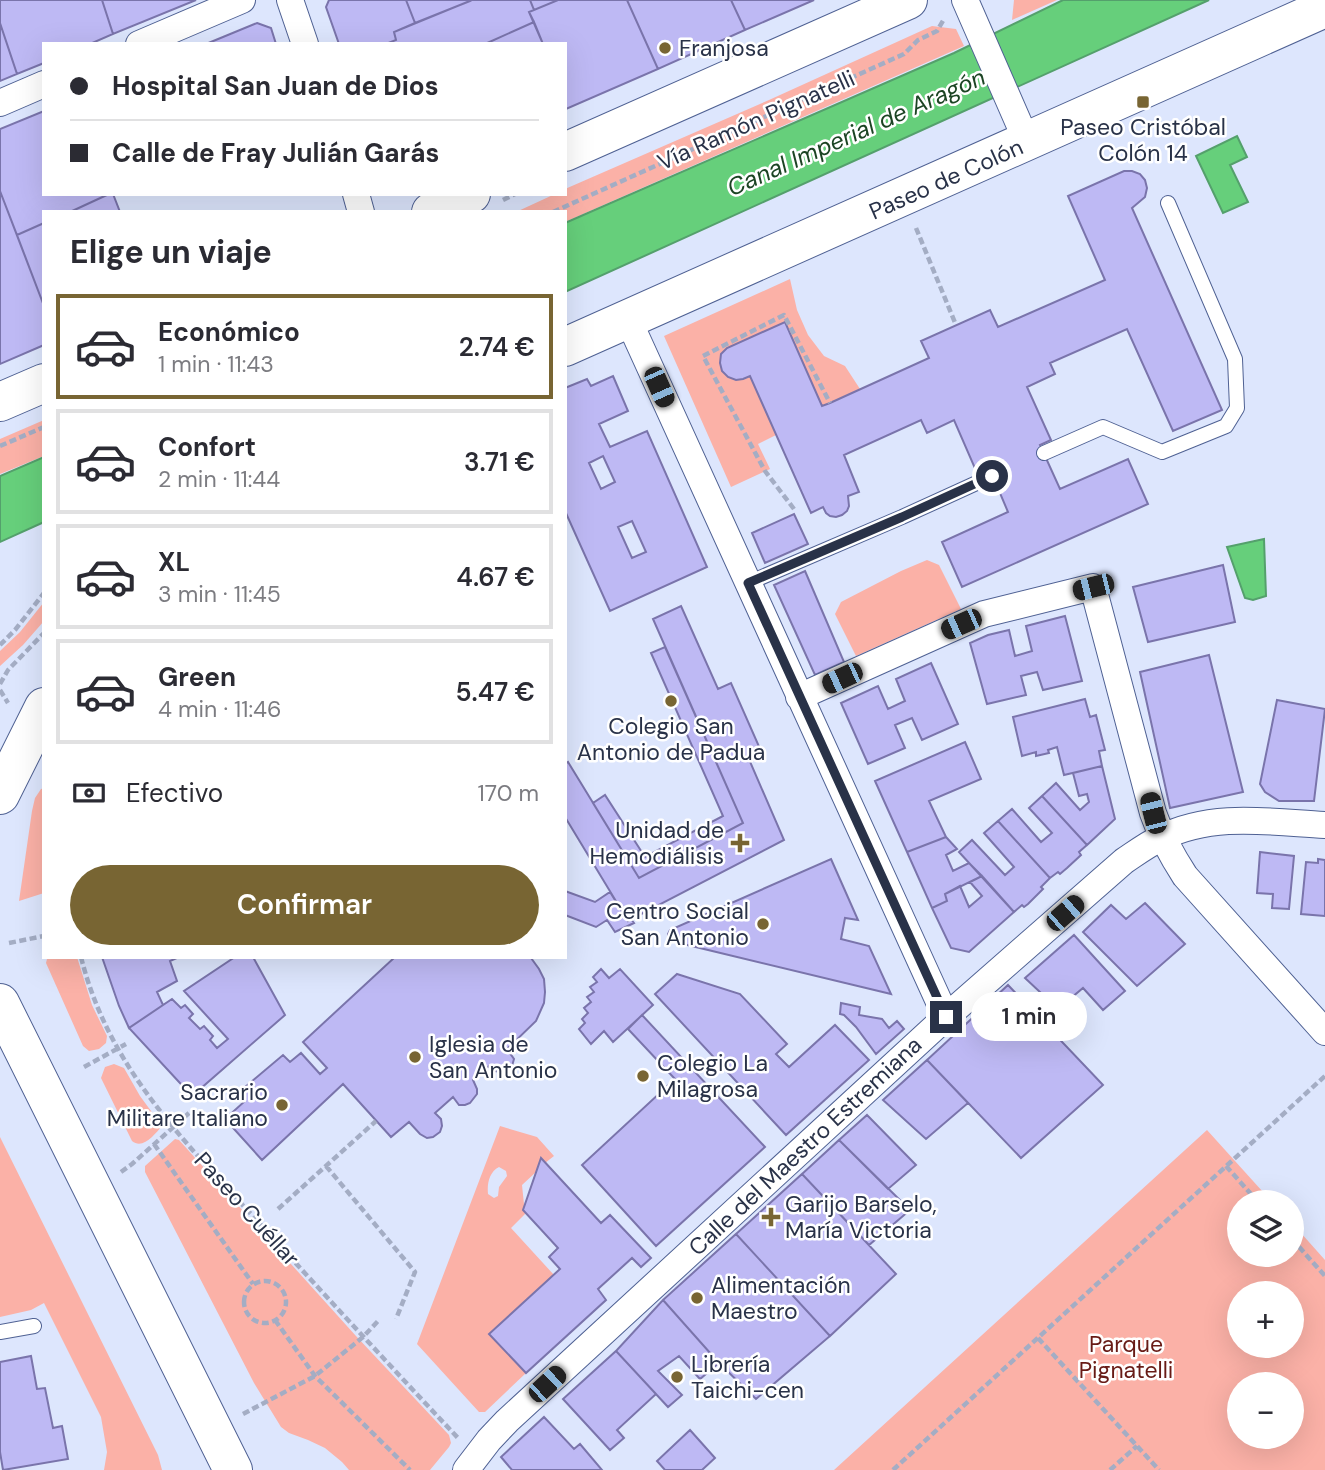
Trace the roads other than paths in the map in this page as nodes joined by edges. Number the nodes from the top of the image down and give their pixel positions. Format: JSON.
{"nodes":[{"id":1,"x":242,"y":0,"type":"edge"},
{"id":2,"x":290,"y":0,"type":"edge"},
{"id":3,"x":908,"y":0,"type":"edge"},
{"id":4,"x":960,"y":6,"type":"edge"},
{"id":5,"x":1325,"y":8,"type":"edge"},
{"id":6,"x":144,"y":42,"type":"edge"},
{"id":7,"x":304,"y":42,"type":"edge"},
{"id":8,"x":42,"y":85,"type":"edge"},
{"id":9,"x":0,"y":103,"type":"edge"},
{"id":10,"x":1020,"y":126,"type":"junction"},
{"id":11,"x":567,"y":151,"type":"edge"},
{"id":12,"x":467,"y":196,"type":"edge"},
{"id":13,"x":1168,"y":203,"type":"dead end"},
{"id":14,"x":435,"y":210,"type":"edge"},
{"id":15,"x":628,"y":319,"type":"junction"},
{"id":16,"x":567,"y":346,"type":"edge"},
{"id":17,"x":42,"y":384,"type":"edge"},
{"id":18,"x":0,"y":402,"type":"edge"},
{"id":19,"x":1044,"y":453,"type":"dead end"},
{"id":20,"x":992,"y":476,"type":"dead end"},
{"id":21,"x":748,"y":583,"type":"junction"},
{"id":22,"x":799,"y":697,"type":"junction"},
{"id":23,"x":42,"y":711,"type":"edge"},
{"id":24,"x":0,"y":794,"type":"edge"},
{"id":25,"x":1325,"y":825,"type":"edge"},
{"id":26,"x":1162,"y":837,"type":"junction"},
{"id":27,"x":0,"y":1003,"type":"edge"},
{"id":28,"x":946,"y":1017,"type":"junction"},
{"id":29,"x":1325,"y":1032,"type":"edge"},
{"id":30,"x":34,"y":1326,"type":"dead end"},
{"id":31,"x":0,"y":1332,"type":"edge"},
{"id":32,"x":233,"y":1470,"type":"edge"},
{"id":33,"x":466,"y":1470,"type":"edge"}],
"edges":[{"from":1,"to":6,"type":"street"},
{"from":2,"to":7,"type":"street"},
{"from":3,"to":11,"type":"main road","name":"Vía Ramón Pignatelli"},
{"from":4,"to":10,"type":"street"},
{"from":5,"to":10,"type":"main road","name":"Paseo de Colón"},
{"from":8,"to":9,"type":"street"},
{"from":10,"to":15,"type":"main road","name":"Paseo de Colón"},
{"from":12,"to":14,"type":"main road"},
{"from":13,"to":19,"type":"lane"},
{"from":15,"to":16,"type":"main road","name":"Paseo de Colón"},
{"from":15,"to":21,"type":"street"},
{"from":17,"to":18,"type":"main road"},
{"from":20,"to":21,"type":"lane"},
{"from":21,"to":22,"type":"street"},
{"from":22,"to":26,"type":"street"},
{"from":22,"to":28,"type":"street"},
{"from":23,"to":24,"type":"main road"},
{"from":25,"to":26,"type":"street","name":"Calle del Maestro Estremiana"},
{"from":26,"to":28,"type":"street","name":"Calle del Maestro Estremiana"},
{"from":26,"to":29,"type":"street"},
{"from":27,"to":32,"type":"main road"},
{"from":28,"to":33,"type":"street","name":"Calle del Maestro Estremiana"},
{"from":30,"to":31,"type":"lane"}]}
